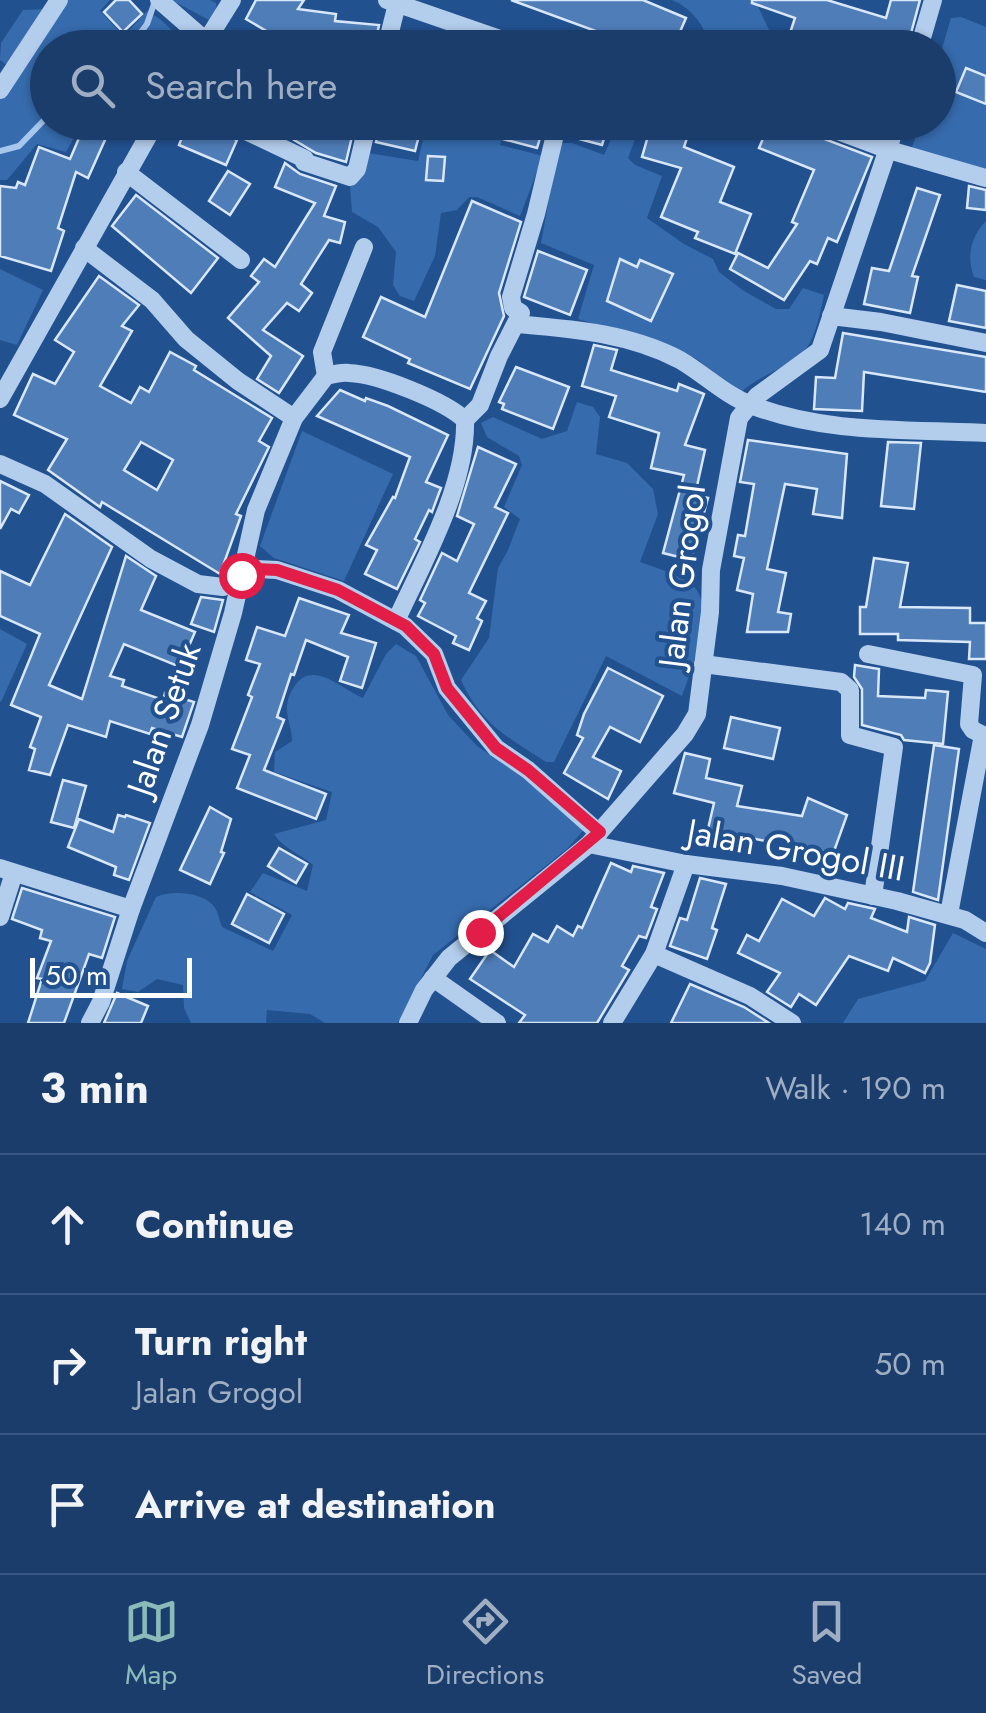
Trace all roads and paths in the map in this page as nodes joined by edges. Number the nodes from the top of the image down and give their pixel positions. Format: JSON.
{"nodes":[{"id":1,"x":59,"y":0,"type":"edge"},
{"id":2,"x":232,"y":0,"type":"edge"},
{"id":3,"x":934,"y":0,"type":"edge"},
{"id":4,"x":162,"y":1,"type":"edge"},
{"id":5,"x":392,"y":2,"type":"edge"},
{"id":6,"x":34,"y":30,"type":"edge"},
{"id":7,"x":190,"y":30,"type":"edge"},
{"id":8,"x":213,"y":30,"type":"edge"},
{"id":9,"x":388,"y":30,"type":"edge"},
{"id":10,"x":474,"y":30,"type":"edge"},
{"id":11,"x":925,"y":30,"type":"edge"},
{"id":12,"x":30,"y":35,"type":"edge"},
{"id":13,"x":8,"y":62,"type":"edge"},
{"id":14,"x":0,"y":90,"type":"edge"},
{"id":15,"x":145,"y":140,"type":"edge"},
{"id":16,"x":265,"y":140,"type":"edge"},
{"id":17,"x":363,"y":140,"type":"edge"},
{"id":18,"x":554,"y":140,"type":"edge"},
{"id":19,"x":862,"y":140,"type":"edge"},
{"id":20,"x":892,"y":140,"type":"edge"},
{"id":21,"x":889,"y":150,"type":"junction"},
{"id":22,"x":126,"y":172,"type":"junction"},
{"id":23,"x":986,"y":178,"type":"edge"},
{"id":24,"x":364,"y":247,"type":"dead end"},
{"id":25,"x":84,"y":248,"type":"junction"},
{"id":26,"x":241,"y":260,"type":"dead end"},
{"id":27,"x":831,"y":316,"type":"junction"},
{"id":28,"x":516,"y":324,"type":"junction"},
{"id":29,"x":986,"y":343,"type":"edge"},
{"id":30,"x":326,"y":376,"type":"junction"},
{"id":31,"x":0,"y":399,"type":"edge"},
{"id":32,"x":748,"y":404,"type":"junction"},
{"id":33,"x":294,"y":418,"type":"junction"},
{"id":34,"x":465,"y":420,"type":"junction"},
{"id":35,"x":986,"y":433,"type":"edge"},
{"id":36,"x":0,"y":464,"type":"edge"},
{"id":37,"x":241,"y":575,"type":"junction"},
{"id":38,"x":396,"y":621,"type":"junction"},
{"id":39,"x":868,"y":654,"type":"dead end"},
{"id":40,"x":703,"y":664,"type":"junction"},
{"id":41,"x":980,"y":675,"type":"edge"},
{"id":42,"x":984,"y":735,"type":"edge"},
{"id":43,"x":594,"y":838,"type":"junction"},
{"id":44,"x":686,"y":864,"type":"junction"},
{"id":45,"x":7,"y":870,"type":"edge"},
{"id":46,"x":873,"y":896,"type":"junction"},
{"id":47,"x":132,"y":908,"type":"junction"},
{"id":48,"x":949,"y":914,"type":"junction"},
{"id":49,"x":0,"y":917,"type":"edge"},
{"id":50,"x":986,"y":933,"type":"edge"},
{"id":51,"x":654,"y":954,"type":"junction"},
{"id":52,"x":433,"y":978,"type":"junction"},
{"id":53,"x":90,"y":1023,"type":"edge"},
{"id":54,"x":408,"y":1023,"type":"edge"},
{"id":55,"x":497,"y":1023,"type":"edge"},
{"id":56,"x":612,"y":1023,"type":"edge"},
{"id":57,"x":792,"y":1023,"type":"edge"}],
"edges":[{"from":1,"to":6,"type":"street"},
{"from":2,"to":8,"type":"street"},
{"from":3,"to":11,"type":"street"},
{"from":4,"to":7,"type":"street"},
{"from":5,"to":9,"type":"street"},
{"from":5,"to":10,"type":"street"},
{"from":12,"to":13,"type":"street"},
{"from":13,"to":14,"type":"street"},
{"from":15,"to":22,"type":"street"},
{"from":16,"to":17,"type":"street"},
{"from":18,"to":28,"type":"street"},
{"from":19,"to":21,"type":"street"},
{"from":20,"to":21,"type":"street"},
{"from":21,"to":23,"type":"street"},
{"from":21,"to":27,"type":"street"},
{"from":22,"to":25,"type":"street"},
{"from":22,"to":26,"type":"street"},
{"from":24,"to":30,"type":"street"},
{"from":25,"to":31,"type":"street"},
{"from":25,"to":33,"type":"street"},
{"from":27,"to":29,"type":"street"},
{"from":27,"to":32,"type":"street"},
{"from":28,"to":32,"type":"street"},
{"from":28,"to":34,"type":"street"},
{"from":30,"to":33,"type":"street","name":"Jalan Setuk"},
{"from":30,"to":34,"type":"street"},
{"from":32,"to":35,"type":"street"},
{"from":32,"to":40,"type":"street","name":"Jalan Grogol"},
{"from":33,"to":37,"type":"street","name":"Jalan Setuk"},
{"from":34,"to":38,"type":"street"},
{"from":36,"to":37,"type":"street"},
{"from":37,"to":38,"type":"street"},
{"from":37,"to":47,"type":"street","name":"Jalan Setuk"},
{"from":38,"to":43,"type":"street"},
{"from":39,"to":41,"type":"street"},
{"from":40,"to":43,"type":"street","name":"Jalan Grogol"},
{"from":40,"to":46,"type":"street"},
{"from":41,"to":42,"type":"street"},
{"from":42,"to":48,"type":"street"},
{"from":43,"to":44,"type":"street","name":"Jalan Grogol III"},
{"from":43,"to":52,"type":"street","name":"Jalan Grogol"},
{"from":44,"to":46,"type":"street","name":"Jalan Grogol III"},
{"from":44,"to":51,"type":"street"},
{"from":45,"to":47,"type":"street"},
{"from":45,"to":49,"type":"street"},
{"from":46,"to":48,"type":"street","name":"Jalan Grogol III"},
{"from":47,"to":53,"type":"street","name":"Jalan Setuk"},
{"from":48,"to":50,"type":"street","name":"Jalan Grogol III"},
{"from":51,"to":56,"type":"street"},
{"from":51,"to":57,"type":"street"},
{"from":52,"to":54,"type":"street","name":"Jalan Grogol"},
{"from":52,"to":55,"type":"street"}]}
